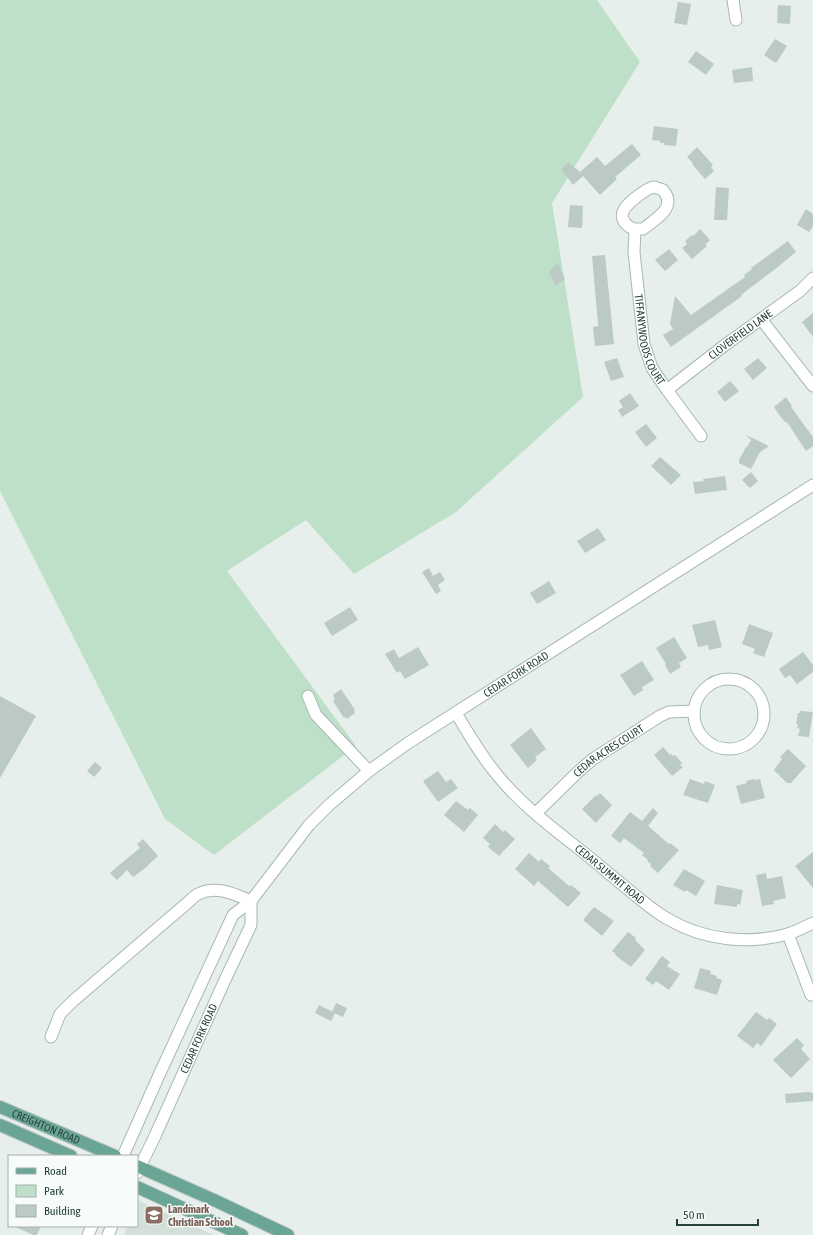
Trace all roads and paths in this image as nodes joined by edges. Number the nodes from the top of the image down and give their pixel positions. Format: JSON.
{"nodes":[{"id":1,"x":733,"y":0,"type":"edge"},
{"id":2,"x":736,"y":20,"type":"dead end"},
{"id":3,"x":635,"y":229,"type":"dead end"},
{"id":4,"x":813,"y":278,"type":"edge"},
{"id":5,"x":761,"y":319,"type":"junction"},
{"id":6,"x":813,"y":386,"type":"edge"},
{"id":7,"x":667,"y":390,"type":"junction"},
{"id":8,"x":701,"y":436,"type":"dead end"},
{"id":9,"x":813,"y":485,"type":"edge"},
{"id":10,"x":308,"y":696,"type":"dead end"},
{"id":11,"x":694,"y":711,"type":"junction"},
{"id":12,"x":456,"y":713,"type":"junction"},
{"id":13,"x":369,"y":771,"type":"junction"},
{"id":14,"x":536,"y":814,"type":"junction"},
{"id":15,"x":251,"y":901,"type":"junction"},
{"id":16,"x":813,"y":923,"type":"edge"},
{"id":17,"x":788,"y":934,"type":"junction"},
{"id":18,"x":811,"y":995,"type":"dead end"},
{"id":19,"x":51,"y":1037,"type":"dead end"},
{"id":20,"x":0,"y":1107,"type":"edge"},
{"id":21,"x":0,"y":1125,"type":"edge"},
{"id":22,"x":69,"y":1155,"type":"edge"},
{"id":23,"x":113,"y":1155,"type":"edge"},
{"id":24,"x":123,"y":1155,"type":"edge"},
{"id":25,"x":138,"y":1169,"type":"edge"},
{"id":26,"x":138,"y":1187,"type":"edge"},
{"id":27,"x":242,"y":1235,"type":"edge"},
{"id":28,"x":288,"y":1235,"type":"edge"}],
"edges":[{"from":1,"to":2,"type":"street"},
{"from":3,"to":7,"type":"street","name":"TIFFANYWOODS COURT"},
{"from":4,"to":5,"type":"street","name":"CLOVERFIELD LANE"},
{"from":5,"to":6,"type":"street"},
{"from":5,"to":7,"type":"street","name":"CLOVERFIELD LANE"},
{"from":7,"to":8,"type":"street","name":"TIFFANYWOODS COURT"},
{"from":9,"to":12,"type":"street","name":"CEDAR FORK ROAD"},
{"from":10,"to":13,"type":"street"},
{"from":11,"to":11,"type":"street"},
{"from":11,"to":14,"type":"street","name":"CEDAR ACRES COURT"},
{"from":12,"to":13,"type":"street","name":"CEDAR FORK ROAD"},
{"from":12,"to":14,"type":"street","name":"CEDAR SUMMIT ROAD"},
{"from":13,"to":15,"type":"street","name":"CEDAR FORK ROAD"},
{"from":14,"to":17,"type":"street","name":"CEDAR SUMMIT ROAD"},
{"from":15,"to":19,"type":"street"},
{"from":15,"to":24,"type":"street","name":"CEDAR FORK ROAD"},
{"from":15,"to":25,"type":"street","name":"CEDAR FORK ROAD"},
{"from":16,"to":17,"type":"street","name":"CEDAR SUMMIT ROAD"},
{"from":17,"to":18,"type":"street"},
{"from":20,"to":23,"type":"main road","name":"CREIGHTON ROAD"},
{"from":21,"to":22,"type":"main road","name":"CREIGHTON ROAD"},
{"from":25,"to":28,"type":"main road"},
{"from":26,"to":27,"type":"main road"}]}
